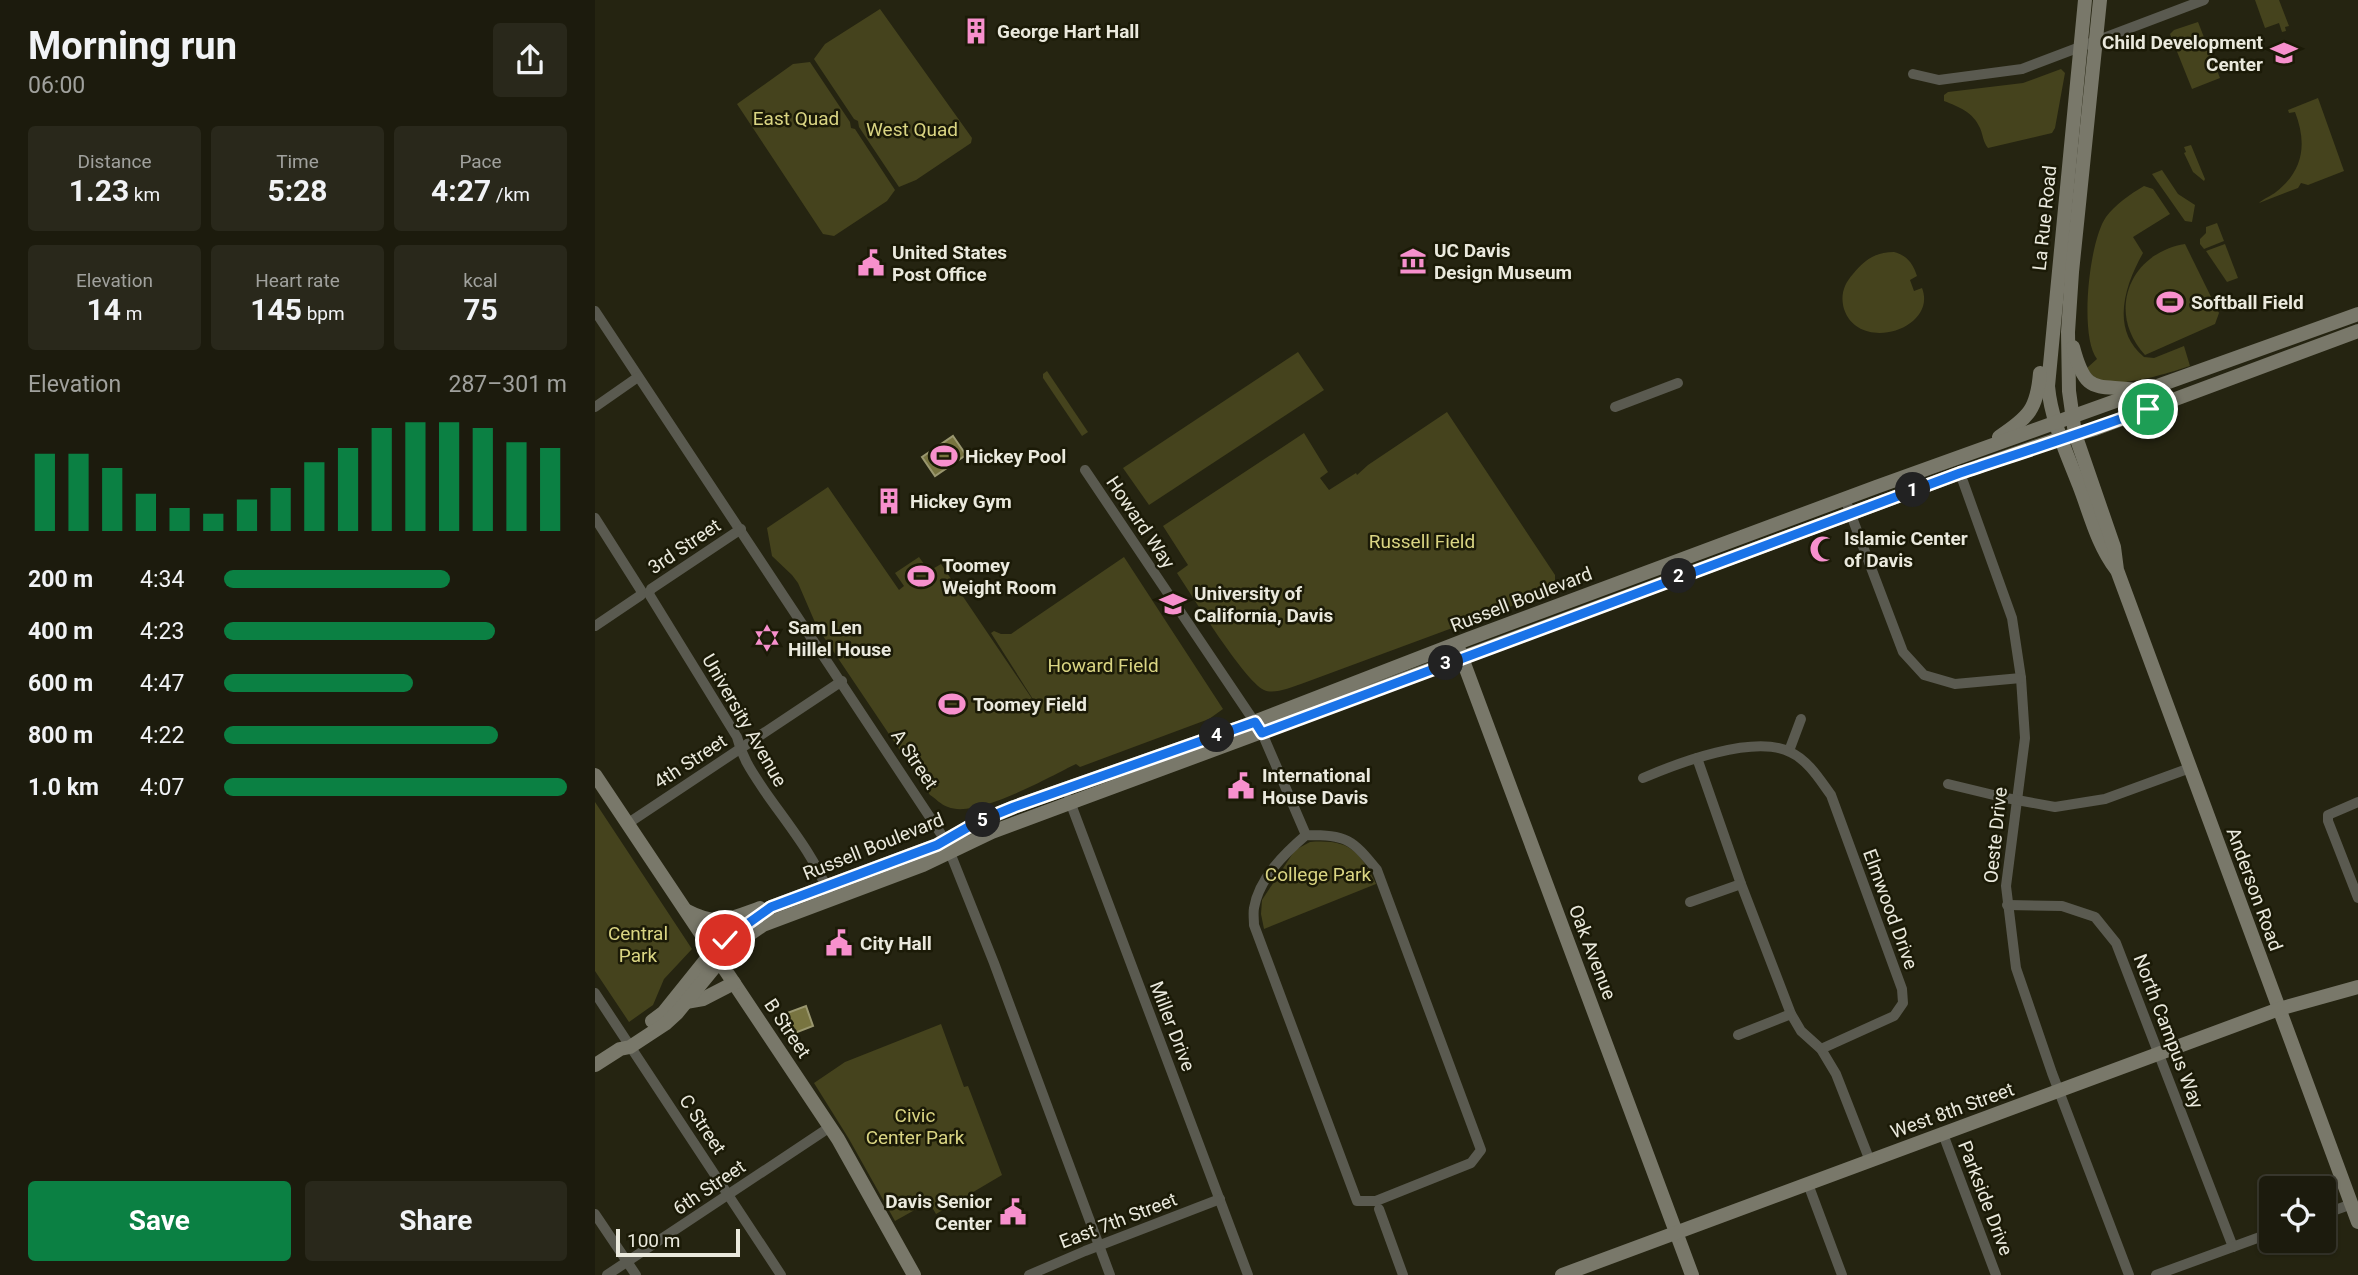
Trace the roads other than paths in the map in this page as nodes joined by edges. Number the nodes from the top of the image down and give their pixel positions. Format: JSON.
{"nodes":[{"id":1,"x":2085,"y":0,"type":"edge"},
{"id":2,"x":2099,"y":0,"type":"edge"},
{"id":3,"x":2204,"y":0,"type":"edge"},
{"id":4,"x":2088,"y":44,"type":"junction"},
{"id":5,"x":1913,"y":74,"type":"dead end"},
{"id":6,"x":595,"y":312,"type":"edge"},
{"id":7,"x":2054,"y":312,"type":"junction"},
{"id":8,"x":2358,"y":314,"type":"edge"},
{"id":9,"x":2358,"y":331,"type":"edge"},
{"id":10,"x":2068,"y":332,"type":"junction"},
{"id":11,"x":638,"y":377,"type":"junction"},
{"id":12,"x":1678,"y":383,"type":"dead end"},
{"id":13,"x":2142,"y":390,"type":"junction"},
{"id":14,"x":595,"y":407,"type":"edge"},
{"id":15,"x":1615,"y":407,"type":"dead end"},
{"id":16,"x":2072,"y":416,"type":"junction"},
{"id":17,"x":2057,"y":421,"type":"junction"},
{"id":18,"x":2069,"y":436,"type":"junction"},
{"id":19,"x":1979,"y":450,"type":"junction"},
{"id":20,"x":1085,"y":470,"type":"dead end"},
{"id":21,"x":1960,"y":473,"type":"junction"},
{"id":22,"x":1847,"y":506,"type":"junction"},
{"id":23,"x":595,"y":518,"type":"edge"},
{"id":24,"x":741,"y":529,"type":"junction"},
{"id":25,"x":2116,"y":564,"type":"junction"},
{"id":26,"x":646,"y":593,"type":"junction"},
{"id":27,"x":1576,"y":599,"type":"junction"},
{"id":28,"x":1551,"y":624,"type":"junction"},
{"id":29,"x":595,"y":626,"type":"edge"},
{"id":30,"x":1459,"y":650,"type":"junction"},
{"id":31,"x":2021,"y":678,"type":"junction"},
{"id":32,"x":842,"y":681,"type":"junction"},
{"id":33,"x":1801,"y":719,"type":"dead end"},
{"id":34,"x":1258,"y":727,"type":"junction"},
{"id":35,"x":740,"y":750,"type":"junction"},
{"id":36,"x":1789,"y":751,"type":"junction"},
{"id":37,"x":1697,"y":758,"type":"junction"},
{"id":38,"x":2190,"y":768,"type":"junction"},
{"id":39,"x":595,"y":775,"type":"edge"},
{"id":40,"x":1643,"y":778,"type":"dead end"},
{"id":41,"x":1948,"y":784,"type":"dead end"},
{"id":42,"x":1068,"y":796,"type":"junction"},
{"id":43,"x":2017,"y":800,"type":"junction"},
{"id":44,"x":2358,"y":802,"type":"edge"},
{"id":45,"x":627,"y":824,"type":"junction"},
{"id":46,"x":1306,"y":835,"type":"junction"},
{"id":47,"x":948,"y":846,"type":"junction"},
{"id":48,"x":1741,"y":884,"type":"junction"},
{"id":49,"x":828,"y":893,"type":"junction"},
{"id":50,"x":2358,"y":898,"type":"edge"},
{"id":51,"x":1690,"y":902,"type":"dead end"},
{"id":52,"x":2007,"y":905,"type":"junction"},
{"id":53,"x":771,"y":907,"type":"junction"},
{"id":54,"x":685,"y":910,"type":"junction"},
{"id":55,"x":716,"y":955,"type":"junction"},
{"id":56,"x":734,"y":983,"type":"junction"},
{"id":57,"x":2358,"y":987,"type":"edge"},
{"id":58,"x":595,"y":993,"type":"edge"},
{"id":59,"x":685,"y":1002,"type":"junction"},
{"id":60,"x":2279,"y":1009,"type":"junction"},
{"id":61,"x":1791,"y":1014,"type":"junction"},
{"id":62,"x":1738,"y":1035,"type":"dead end"},
{"id":63,"x":625,"y":1045,"type":"junction"},
{"id":64,"x":1821,"y":1049,"type":"junction"},
{"id":65,"x":2159,"y":1055,"type":"junction"},
{"id":66,"x":595,"y":1065,"type":"edge"},
{"id":67,"x":2060,"y":1091,"type":"junction"},
{"id":68,"x":830,"y":1127,"type":"junction"},
{"id":69,"x":1943,"y":1134,"type":"junction"},
{"id":70,"x":1870,"y":1161,"type":"junction"},
{"id":71,"x":1808,"y":1184,"type":"junction"},
{"id":72,"x":729,"y":1195,"type":"junction"},
{"id":73,"x":1220,"y":1199,"type":"junction"},
{"id":74,"x":2352,"y":1204,"type":"junction"},
{"id":75,"x":1379,"y":1209,"type":"dead end"},
{"id":76,"x":2336,"y":1210,"type":"edge"},
{"id":77,"x":595,"y":1214,"type":"edge"},
{"id":78,"x":2358,"y":1222,"type":"edge"},
{"id":79,"x":1676,"y":1232,"type":"junction"},
{"id":80,"x":2259,"y":1237,"type":"edge"},
{"id":81,"x":1099,"y":1245,"type":"junction"},
{"id":82,"x":2232,"y":1247,"type":"junction"},
{"id":83,"x":627,"y":1262,"type":"junction"},
{"id":84,"x":607,"y":1275,"type":"edge"},
{"id":85,"x":635,"y":1275,"type":"edge"},
{"id":86,"x":781,"y":1275,"type":"edge"},
{"id":87,"x":914,"y":1275,"type":"edge"},
{"id":88,"x":1029,"y":1275,"type":"edge"},
{"id":89,"x":1110,"y":1275,"type":"edge"},
{"id":90,"x":1248,"y":1275,"type":"edge"},
{"id":91,"x":1403,"y":1275,"type":"edge"},
{"id":92,"x":1562,"y":1275,"type":"edge"},
{"id":93,"x":1692,"y":1275,"type":"edge"},
{"id":94,"x":1842,"y":1275,"type":"edge"},
{"id":95,"x":1996,"y":1275,"type":"edge"},
{"id":96,"x":2129,"y":1275,"type":"edge"},
{"id":97,"x":2156,"y":1275,"type":"edge"}],
"edges":[{"from":1,"to":4,"type":"main road","name":"La Rue Road"},
{"from":2,"to":4,"type":"main road","name":"La Rue Road"},
{"from":3,"to":4,"type":"street"},
{"from":4,"to":5,"type":"street"},
{"from":4,"to":7,"type":"main road","name":"La Rue Road"},
{"from":4,"to":10,"type":"main road","name":"La Rue Road"},
{"from":6,"to":11,"type":"street","name":"A Street"},
{"from":7,"to":17,"type":"main road","name":"La Rue Road"},
{"from":7,"to":19,"type":"main road"},
{"from":8,"to":13,"type":"main road","name":"Russell Boulevard"},
{"from":9,"to":18,"type":"main road","name":"Russell Boulevard"},
{"from":10,"to":13,"type":"main road"},
{"from":10,"to":16,"type":"main road","name":"La Rue Road"},
{"from":11,"to":14,"type":"street"},
{"from":11,"to":24,"type":"street","name":"A Street"},
{"from":12,"to":15,"type":"street"},
{"from":13,"to":16,"type":"main road","name":"Russell Boulevard"},
{"from":16,"to":17,"type":"main road","name":"Russell Boulevard"},
{"from":16,"to":18,"type":"main road","name":"La Rue Road"},
{"from":17,"to":18,"type":"main road","name":"La Rue Road"},
{"from":17,"to":19,"type":"main road","name":"Russell Boulevard"},
{"from":18,"to":21,"type":"main road","name":"Russell Boulevard"},
{"from":18,"to":25,"type":"main road","name":"Anderson Road"},
{"from":18,"to":25,"type":"main road"},
{"from":19,"to":22,"type":"main road","name":"Russell Boulevard"},
{"from":20,"to":34,"type":"street","name":"Howard Way"},
{"from":21,"to":22,"type":"main road","name":"Russell Boulevard"},
{"from":21,"to":31,"type":"street","name":"Oeste Drive"},
{"from":22,"to":27,"type":"main road","name":"Russell Boulevard"},
{"from":22,"to":28,"type":"main road","name":"Russell Boulevard"},
{"from":22,"to":31,"type":"street"},
{"from":23,"to":26,"type":"street","name":"University Avenue"},
{"from":24,"to":26,"type":"street","name":"3rd Street"},
{"from":24,"to":32,"type":"street","name":"A Street"},
{"from":25,"to":38,"type":"main road","name":"Anderson Road"},
{"from":26,"to":29,"type":"street","name":"3rd Street"},
{"from":26,"to":35,"type":"street","name":"University Avenue"},
{"from":27,"to":28,"type":"main road"},
{"from":27,"to":30,"type":"main road","name":"Russell Boulevard"},
{"from":28,"to":30,"type":"main road","name":"Russell Boulevard"},
{"from":30,"to":34,"type":"main road","name":"Russell Boulevard"},
{"from":30,"to":79,"type":"main road","name":"Oak Avenue"},
{"from":31,"to":43,"type":"street","name":"Oeste Drive"},
{"from":32,"to":35,"type":"street","name":"4th Street"},
{"from":32,"to":47,"type":"street","name":"A Street"},
{"from":33,"to":36,"type":"street"},
{"from":34,"to":42,"type":"main road","name":"Russell Boulevard"},
{"from":34,"to":46,"type":"street"},
{"from":35,"to":45,"type":"street","name":"4th Street"},
{"from":35,"to":49,"type":"street","name":"University Avenue"},
{"from":36,"to":37,"type":"street"},
{"from":36,"to":64,"type":"street","name":"Elmwood Drive"},
{"from":37,"to":40,"type":"street"},
{"from":37,"to":48,"type":"street"},
{"from":38,"to":43,"type":"street"},
{"from":38,"to":60,"type":"main road","name":"Anderson Road"},
{"from":39,"to":45,"type":"main road","name":"B Street"},
{"from":41,"to":43,"type":"street"},
{"from":42,"to":47,"type":"main road","name":"Russell Boulevard"},
{"from":42,"to":73,"type":"street","name":"Miller Drive"},
{"from":43,"to":52,"type":"street","name":"Oeste Drive"},
{"from":44,"to":50,"type":"street"},
{"from":45,"to":54,"type":"main road","name":"B Street"},
{"from":46,"to":46,"type":"street"},
{"from":47,"to":49,"type":"main road","name":"Russell Boulevard"},
{"from":47,"to":81,"type":"street","name":"A Street"},
{"from":48,"to":51,"type":"street"},
{"from":48,"to":61,"type":"street"},
{"from":49,"to":53,"type":"main road","name":"Russell Boulevard"},
{"from":49,"to":55,"type":"main road","name":"Russell Boulevard"},
{"from":52,"to":65,"type":"street","name":"North Campus Way"},
{"from":52,"to":67,"type":"street","name":"Oeste Drive"},
{"from":53,"to":54,"type":"main road"},
{"from":53,"to":55,"type":"main road","name":"Russell Boulevard"},
{"from":54,"to":55,"type":"main road","name":"B Street"},
{"from":55,"to":56,"type":"main road","name":"B Street"},
{"from":55,"to":59,"type":"main road"},
{"from":55,"to":63,"type":"main road"},
{"from":56,"to":59,"type":"main road"},
{"from":56,"to":68,"type":"main road","name":"B Street"},
{"from":57,"to":60,"type":"main road","name":"West 8th Street"},
{"from":58,"to":63,"type":"street","name":"C Street"},
{"from":59,"to":63,"type":"main road"},
{"from":60,"to":65,"type":"main road","name":"West 8th Street"},
{"from":60,"to":74,"type":"main road","name":"Anderson Road"},
{"from":61,"to":62,"type":"street"},
{"from":61,"to":64,"type":"street"},
{"from":63,"to":66,"type":"main road"},
{"from":63,"to":72,"type":"street","name":"C Street"},
{"from":64,"to":70,"type":"street"},
{"from":65,"to":67,"type":"main road","name":"West 8th Street"},
{"from":65,"to":82,"type":"street","name":"North Campus Way"},
{"from":67,"to":69,"type":"main road","name":"West 8th Street"},
{"from":67,"to":96,"type":"street","name":"Oeste Drive"},
{"from":68,"to":72,"type":"street","name":"6th Street"},
{"from":68,"to":87,"type":"main road","name":"B Street"},
{"from":69,"to":70,"type":"main road","name":"West 8th Street"},
{"from":69,"to":95,"type":"street","name":"Parkside Drive"},
{"from":70,"to":71,"type":"main road","name":"West 8th Street"},
{"from":71,"to":79,"type":"main road","name":"West 8th Street"},
{"from":71,"to":94,"type":"street"},
{"from":72,"to":83,"type":"street","name":"6th Street"},
{"from":72,"to":86,"type":"street","name":"C Street"},
{"from":73,"to":81,"type":"street","name":"East 7th Street"},
{"from":73,"to":90,"type":"street","name":"Miller Drive"},
{"from":74,"to":76,"type":"street"},
{"from":74,"to":78,"type":"main road","name":"Anderson Road"},
{"from":75,"to":91,"type":"street"},
{"from":77,"to":83,"type":"street"},
{"from":79,"to":92,"type":"main road","name":"West 8th Street"},
{"from":79,"to":93,"type":"main road","name":"Oak Avenue"},
{"from":80,"to":82,"type":"street"},
{"from":81,"to":88,"type":"street","name":"East 7th Street"},
{"from":81,"to":89,"type":"street","name":"A Street"},
{"from":82,"to":97,"type":"street"},
{"from":83,"to":84,"type":"street","name":"6th Street"},
{"from":83,"to":85,"type":"street"}]}
